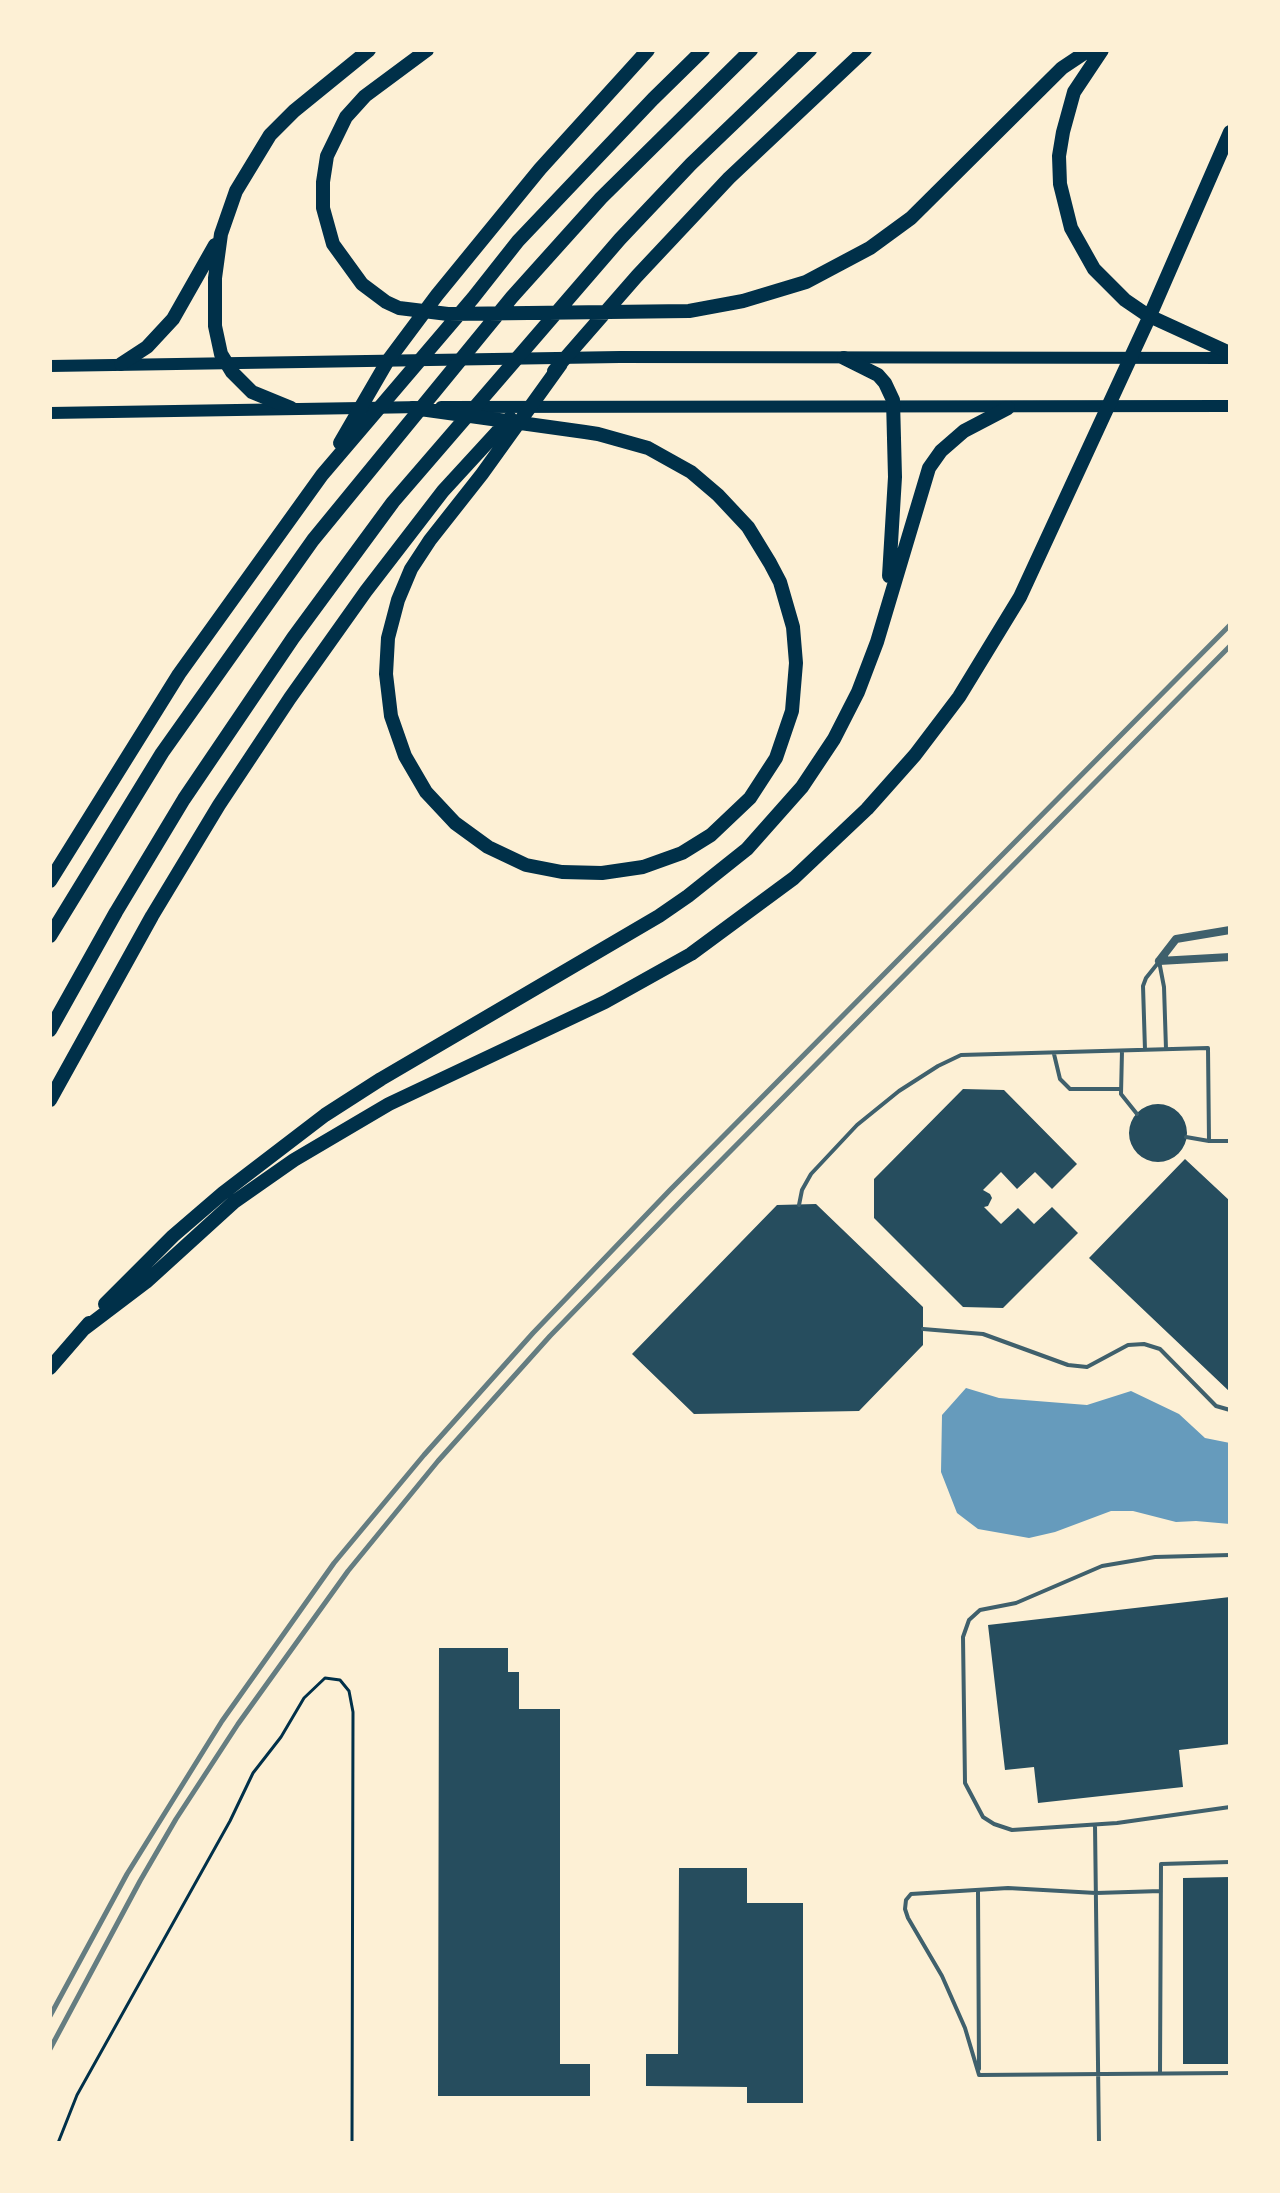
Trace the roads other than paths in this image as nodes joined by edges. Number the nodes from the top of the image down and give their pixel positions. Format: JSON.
{"nodes":[{"id":1,"x":369,"y":50,"type":"edge"},
{"id":2,"x":427,"y":50,"type":"edge"},
{"id":3,"x":648,"y":50,"type":"edge"},
{"id":4,"x":703,"y":50,"type":"edge"},
{"id":5,"x":751,"y":50,"type":"edge"},
{"id":6,"x":810,"y":50,"type":"edge"},
{"id":7,"x":865,"y":50,"type":"edge"},
{"id":8,"x":1089,"y":50,"type":"edge"},
{"id":9,"x":1102,"y":50,"type":"edge"},
{"id":10,"x":1230,"y":132,"type":"edge"},
{"id":11,"x":221,"y":234,"type":"junction"},
{"id":12,"x":1230,"y":356,"type":"edge"},
{"id":13,"x":844,"y":358,"type":"junction"},
{"id":14,"x":224,"y":362,"type":"junction"},
{"id":15,"x":121,"y":364,"type":"junction"},
{"id":16,"x":561,"y":364,"type":"junction"},
{"id":17,"x":50,"y":366,"type":"edge"},
{"id":18,"x":1230,"y":406,"type":"edge"},
{"id":19,"x":894,"y":407,"type":"junction"},
{"id":20,"x":291,"y":408,"type":"junction"},
{"id":21,"x":413,"y":408,"type":"junction"},
{"id":22,"x":1008,"y":408,"type":"junction"},
{"id":23,"x":50,"y":413,"type":"edge"},
{"id":24,"x":322,"y":475,"type":"junction"},
{"id":25,"x":888,"y":600,"type":"junction"},
{"id":26,"x":50,"y":881,"type":"edge"},
{"id":27,"x":1230,"y":930,"type":"edge"},
{"id":28,"x":50,"y":936,"type":"edge"},
{"id":29,"x":1230,"y":957,"type":"edge"},
{"id":30,"x":1159,"y":961,"type":"junction"},
{"id":31,"x":50,"y":1030,"type":"edge"},
{"id":32,"x":1166,"y":1049,"type":"junction"},
{"id":33,"x":1145,"y":1050,"type":"junction"},
{"id":34,"x":1122,"y":1051,"type":"junction"},
{"id":35,"x":1054,"y":1054,"type":"junction"},
{"id":36,"x":1121,"y":1089,"type":"junction"},
{"id":37,"x":50,"y":1100,"type":"edge"},
{"id":38,"x":1137,"y":1114,"type":"dead end"},
{"id":39,"x":1186,"y":1137,"type":"dead end"},
{"id":40,"x":1209,"y":1141,"type":"junction"},
{"id":41,"x":1230,"y":1141,"type":"edge"},
{"id":42,"x":799,"y":1205,"type":"dead end"},
{"id":43,"x":84,"y":1329,"type":"junction"},
{"id":44,"x":923,"y":1329,"type":"dead end"},
{"id":45,"x":50,"y":1368,"type":"edge"},
{"id":46,"x":1230,"y":1410,"type":"edge"},
{"id":47,"x":1230,"y":1555,"type":"edge"},
{"id":48,"x":1230,"y":1807,"type":"edge"},
{"id":49,"x":1095,"y":1825,"type":"junction"},
{"id":50,"x":1230,"y":1862,"type":"edge"},
{"id":51,"x":978,"y":1890,"type":"junction"},
{"id":52,"x":1161,"y":1891,"type":"junction"},
{"id":53,"x":1096,"y":1893,"type":"junction"},
{"id":54,"x":1098,"y":2072,"type":"junction"},
{"id":55,"x":1160,"y":2072,"type":"junction"},
{"id":56,"x":1230,"y":2073,"type":"edge"},
{"id":57,"x":979,"y":2075,"type":"junction"},
{"id":58,"x":1099,"y":2143,"type":"edge"}],
"edges":[{"from":1,"to":11,"type":"highway"},
{"from":2,"to":8,"type":"highway"},
{"from":3,"to":24,"type":"highway"},
{"from":4,"to":24,"type":"highway"},
{"from":5,"to":28,"type":"highway"},
{"from":6,"to":31,"type":"highway"},
{"from":7,"to":16,"type":"highway"},
{"from":9,"to":12,"type":"highway"},
{"from":10,"to":43,"type":"highway"},
{"from":11,"to":14,"type":"highway"},
{"from":11,"to":15,"type":"highway"},
{"from":12,"to":13,"type":"main road"},
{"from":13,"to":14,"type":"main road"},
{"from":13,"to":19,"type":"highway"},
{"from":14,"to":15,"type":"main road"},
{"from":14,"to":20,"type":"highway"},
{"from":15,"to":17,"type":"main road"},
{"from":16,"to":21,"type":"highway"},
{"from":16,"to":37,"type":"highway"},
{"from":18,"to":22,"type":"main road"},
{"from":19,"to":21,"type":"main road"},
{"from":19,"to":22,"type":"main road"},
{"from":19,"to":25,"type":"highway"},
{"from":20,"to":21,"type":"main road"},
{"from":20,"to":23,"type":"main road"},
{"from":22,"to":25,"type":"highway"},
{"from":24,"to":26,"type":"highway"},
{"from":25,"to":43,"type":"highway"},
{"from":27,"to":30,"type":"street"},
{"from":29,"to":30,"type":"street"},
{"from":30,"to":32,"type":"lane"},
{"from":30,"to":33,"type":"lane"},
{"from":32,"to":33,"type":"lane"},
{"from":32,"to":40,"type":"lane"},
{"from":33,"to":34,"type":"lane"},
{"from":34,"to":35,"type":"lane"},
{"from":34,"to":36,"type":"lane"},
{"from":35,"to":36,"type":"lane"},
{"from":35,"to":42,"type":"lane"},
{"from":36,"to":38,"type":"lane"},
{"from":39,"to":40,"type":"lane"},
{"from":40,"to":41,"type":"lane"},
{"from":43,"to":45,"type":"highway"},
{"from":44,"to":46,"type":"lane"},
{"from":47,"to":49,"type":"lane"},
{"from":48,"to":49,"type":"lane"},
{"from":49,"to":53,"type":"lane"},
{"from":50,"to":52,"type":"lane"},
{"from":51,"to":53,"type":"lane"},
{"from":51,"to":57,"type":"lane"},
{"from":51,"to":57,"type":"lane"},
{"from":52,"to":53,"type":"lane"},
{"from":52,"to":55,"type":"lane"},
{"from":53,"to":54,"type":"lane"},
{"from":54,"to":55,"type":"lane"},
{"from":54,"to":57,"type":"lane"},
{"from":54,"to":58,"type":"lane"},
{"from":55,"to":56,"type":"lane"}]}
